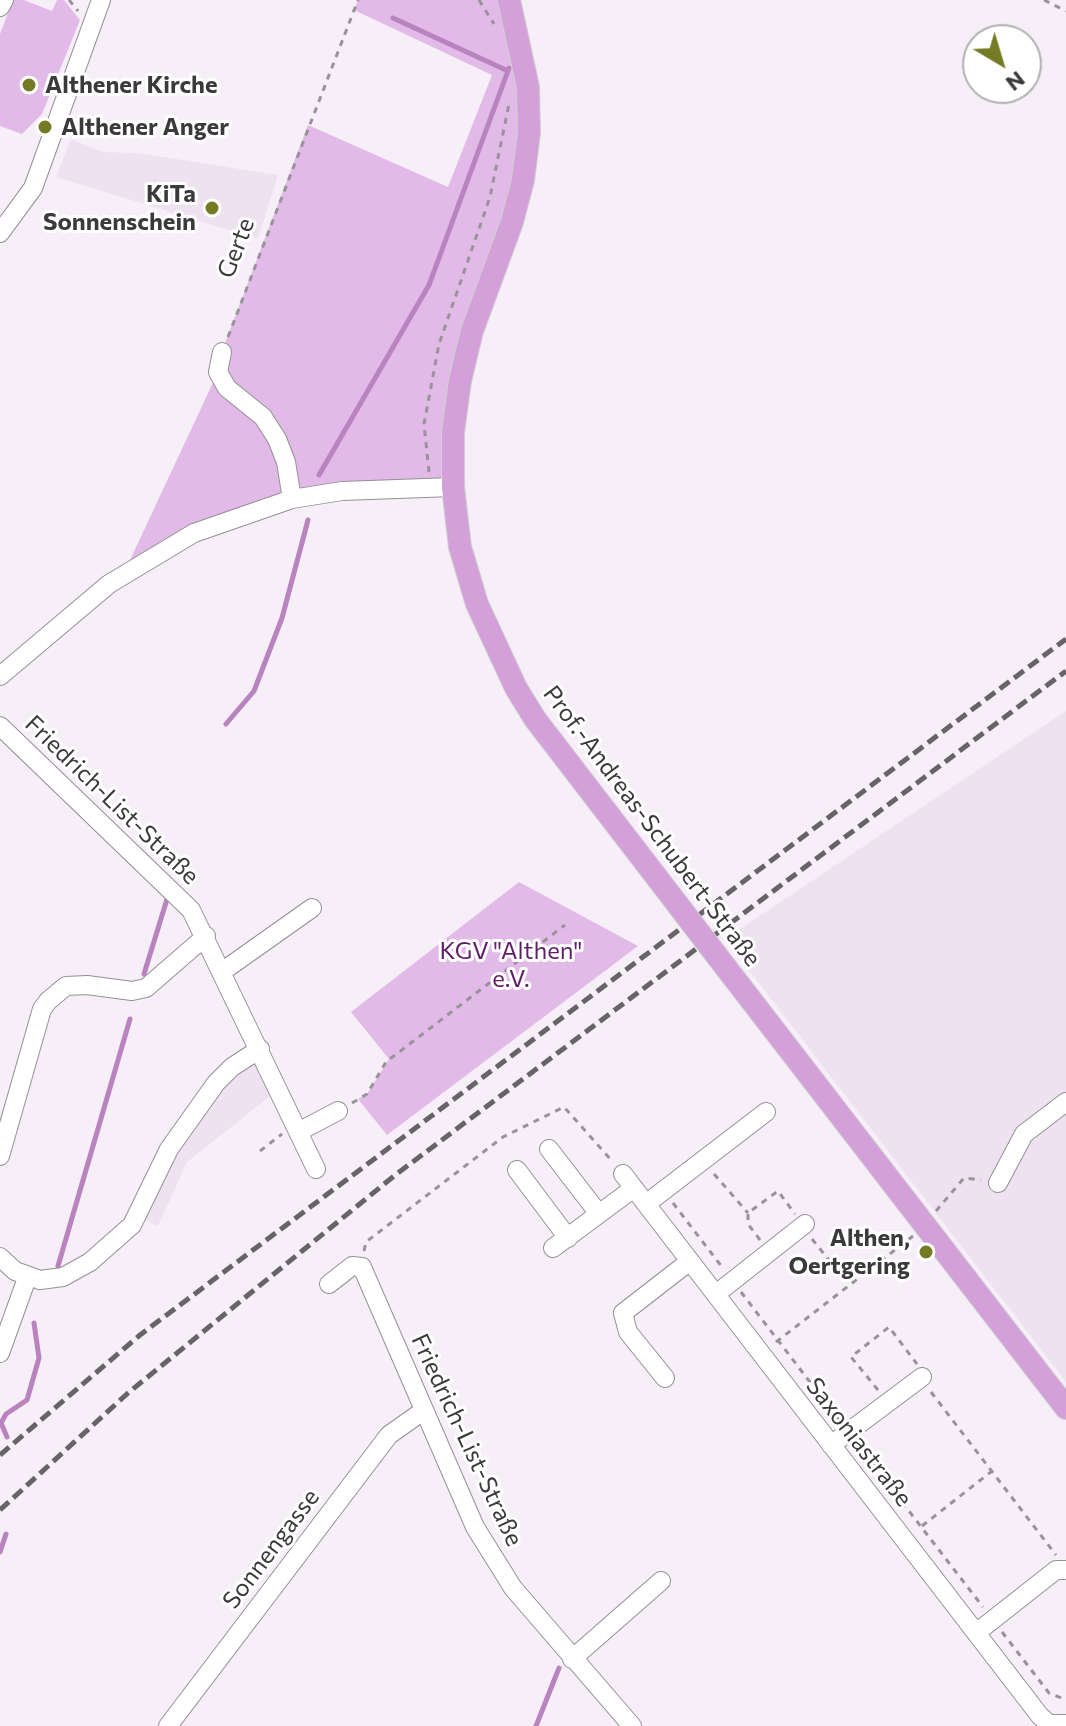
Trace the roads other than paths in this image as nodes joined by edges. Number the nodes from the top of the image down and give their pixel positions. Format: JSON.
{"nodes":[{"id":1,"x":4,"y":0,"type":"edge"},
{"id":2,"x":101,"y":0,"type":"edge"},
{"id":3,"x":509,"y":0,"type":"edge"},
{"id":4,"x":0,"y":7,"type":"edge"},
{"id":5,"x":0,"y":233,"type":"edge"},
{"id":6,"x":222,"y":352,"type":"road end"},
{"id":7,"x":453,"y":487,"type":"junction"},
{"id":8,"x":292,"y":499,"type":"junction"},
{"id":9,"x":0,"y":676,"type":"edge"},
{"id":10,"x":0,"y":726,"type":"edge"},
{"id":11,"x":312,"y":908,"type":"dead end"},
{"id":12,"x":206,"y":936,"type":"junction"},
{"id":13,"x":223,"y":971,"type":"junction"},
{"id":14,"x":260,"y":1049,"type":"junction"},
{"id":15,"x":1066,"y":1102,"type":"edge"},
{"id":16,"x":338,"y":1111,"type":"dead end"},
{"id":17,"x":766,"y":1112,"type":"dead end"},
{"id":18,"x":296,"y":1128,"type":"junction"},
{"id":19,"x":549,"y":1149,"type":"dead end"},
{"id":20,"x":0,"y":1156,"type":"edge"},
{"id":21,"x":316,"y":1169,"type":"dead end"},
{"id":22,"x":517,"y":1170,"type":"dead end"},
{"id":23,"x":998,"y":1183,"type":"road end"},
{"id":24,"x":646,"y":1204,"type":"junction"},
{"id":25,"x":599,"y":1214,"type":"junction"},
{"id":26,"x":804,"y":1225,"type":"road end"},
{"id":27,"x":0,"y":1257,"type":"edge"},
{"id":28,"x":690,"y":1261,"type":"junction"},
{"id":29,"x":27,"y":1278,"type":"junction"},
{"id":30,"x":329,"y":1284,"type":"dead end"},
{"id":31,"x":716,"y":1294,"type":"junction"},
{"id":32,"x":0,"y":1353,"type":"edge"},
{"id":33,"x":922,"y":1377,"type":"road end"},
{"id":34,"x":665,"y":1378,"type":"dead end"},
{"id":35,"x":1066,"y":1408,"type":"edge"},
{"id":36,"x":423,"y":1411,"type":"junction"},
{"id":37,"x":831,"y":1445,"type":"junction"},
{"id":38,"x":1063,"y":1566,"type":"edge"},
{"id":39,"x":661,"y":1581,"type":"dead end"},
{"id":40,"x":976,"y":1633,"type":"junction"},
{"id":41,"x":572,"y":1659,"type":"junction"},
{"id":42,"x":1066,"y":1724,"type":"edge"},
{"id":43,"x":168,"y":1726,"type":"edge"},
{"id":44,"x":632,"y":1726,"type":"edge"}],
"edges":[{"from":1,"to":4,"type":"street"},
{"from":2,"to":5,"type":"street"},
{"from":3,"to":7,"type":"main road","name":"Prof.-Andreas-Schubert-Straße"},
{"from":6,"to":8,"type":"street"},
{"from":7,"to":8,"type":"street"},
{"from":7,"to":35,"type":"main road","name":"Prof.-Andreas-Schubert-Straße","bridge":true},
{"from":8,"to":9,"type":"street"},
{"from":10,"to":12,"type":"street","name":"Friedrich-List-Straße"},
{"from":11,"to":13,"type":"street"},
{"from":12,"to":13,"type":"street","name":"Friedrich-List-Straße"},
{"from":12,"to":20,"type":"street"},
{"from":13,"to":14,"type":"street","name":"Friedrich-List-Straße"},
{"from":14,"to":18,"type":"street","name":"Friedrich-List-Straße"},
{"from":14,"to":29,"type":"street"},
{"from":15,"to":23,"type":"street"},
{"from":16,"to":18,"type":"street"},
{"from":17,"to":24,"type":"street"},
{"from":18,"to":21,"type":"street","name":"Friedrich-List-Straße"},
{"from":19,"to":25,"type":"street"},
{"from":22,"to":25,"type":"street"},
{"from":24,"to":25,"type":"street","name":"Saxoniastraße"},
{"from":24,"to":28,"type":"street","name":"Saxoniastraße"},
{"from":26,"to":31,"type":"street"},
{"from":27,"to":29,"type":"street"},
{"from":28,"to":31,"type":"street","name":"Saxoniastraße"},
{"from":28,"to":34,"type":"street"},
{"from":29,"to":32,"type":"street"},
{"from":30,"to":36,"type":"street","name":"Friedrich-List-Straße"},
{"from":31,"to":37,"type":"street","name":"Saxoniastraße"},
{"from":33,"to":37,"type":"street"},
{"from":36,"to":41,"type":"street","name":"Friedrich-List-Straße"},
{"from":36,"to":43,"type":"street","name":"Sonnengasse"},
{"from":37,"to":40,"type":"street","name":"Saxoniastraße"},
{"from":38,"to":40,"type":"street"},
{"from":39,"to":41,"type":"street"},
{"from":40,"to":42,"type":"street","name":"Saxoniastraße"},
{"from":41,"to":44,"type":"street","name":"Friedrich-List-Straße"}]}
